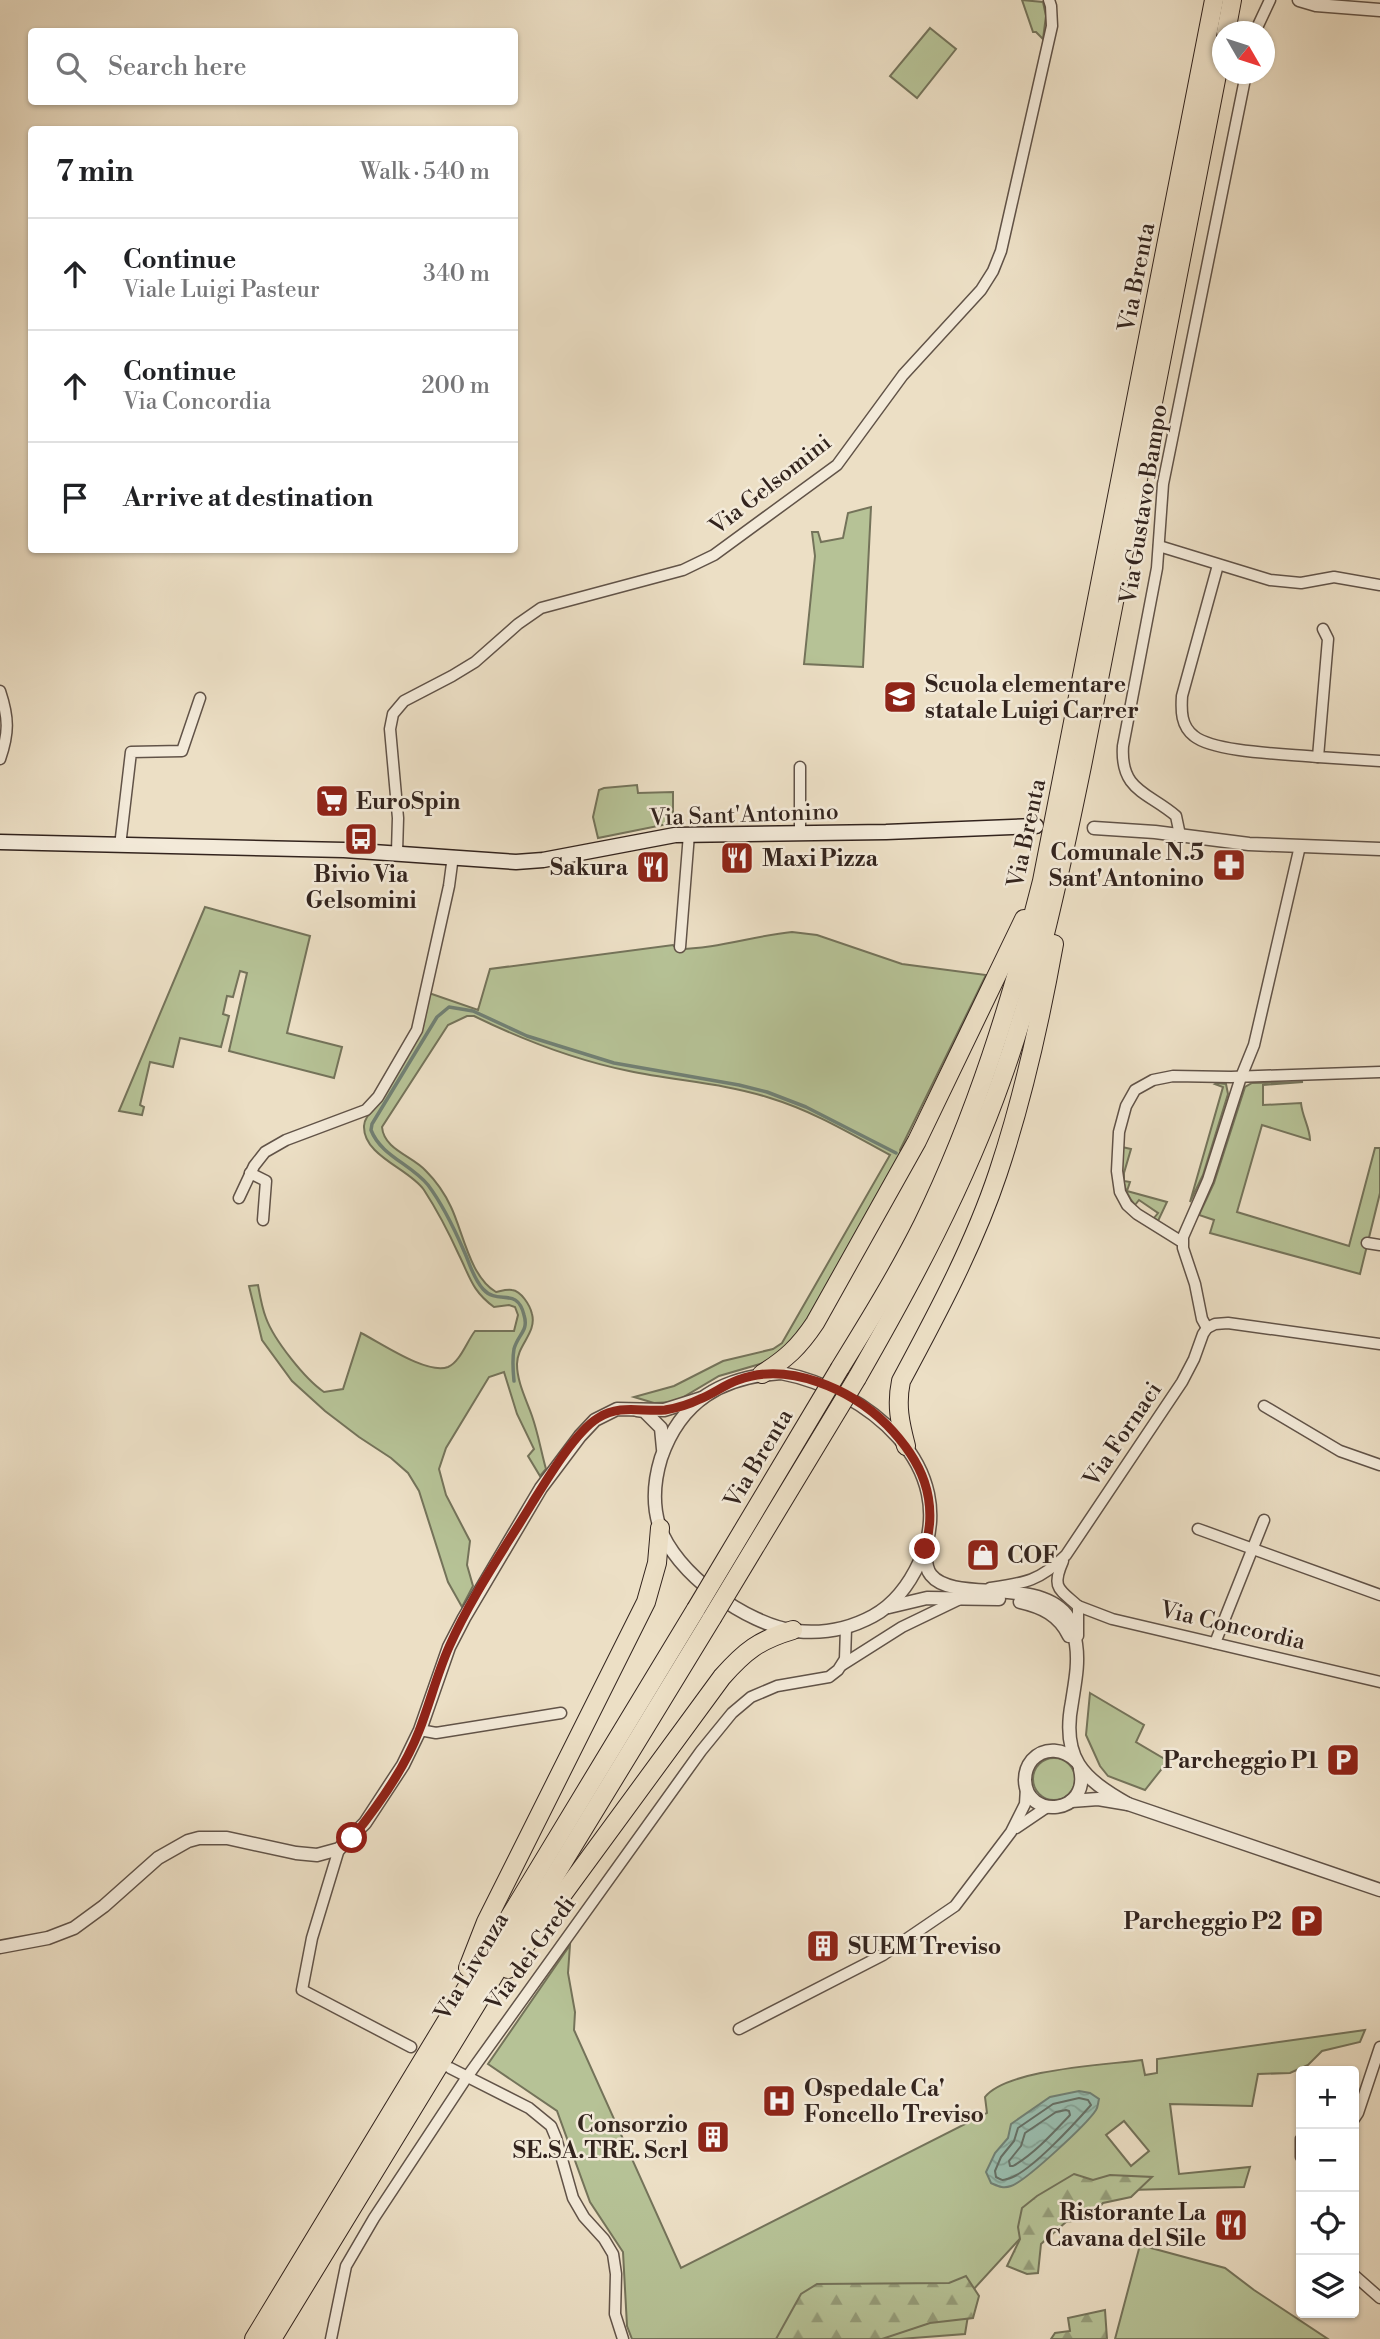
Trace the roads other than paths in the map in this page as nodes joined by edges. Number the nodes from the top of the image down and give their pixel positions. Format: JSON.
{"nodes":[{"id":1,"x":1049,"y":0,"type":"edge"},
{"id":2,"x":1214,"y":0,"type":"edge"},
{"id":3,"x":1232,"y":0,"type":"edge"},
{"id":4,"x":1270,"y":0,"type":"edge"},
{"id":5,"x":1299,"y":0,"type":"edge"},
{"id":6,"x":1380,"y":10,"type":"edge"},
{"id":7,"x":1228,"y":21,"type":"edge"},
{"id":8,"x":1260,"y":21,"type":"edge"},
{"id":9,"x":1216,"y":84,"type":"edge"},
{"id":10,"x":1244,"y":84,"type":"edge"},
{"id":11,"x":1159,"y":546,"type":"junction"},
{"id":12,"x":1218,"y":565,"type":"junction"},
{"id":13,"x":1380,"y":585,"type":"edge"},
{"id":14,"x":1323,"y":629,"type":"dead end"},
{"id":15,"x":0,"y":691,"type":"edge"},
{"id":16,"x":200,"y":698,"type":"dead end"},
{"id":17,"x":1318,"y":757,"type":"junction"},
{"id":18,"x":0,"y":759,"type":"edge"},
{"id":19,"x":1380,"y":761,"type":"edge"},
{"id":20,"x":1082,"y":766,"type":"junction"},
{"id":21,"x":800,"y":767,"type":"dead end"},
{"id":22,"x":1036,"y":825,"type":"dead end"},
{"id":23,"x":1094,"y":828,"type":"dead end"},
{"id":24,"x":800,"y":833,"type":"junction"},
{"id":25,"x":689,"y":834,"type":"junction"},
{"id":26,"x":1180,"y":835,"type":"junction"},
{"id":27,"x":0,"y":841,"type":"edge"},
{"id":28,"x":120,"y":846,"type":"junction"},
{"id":29,"x":1300,"y":846,"type":"junction"},
{"id":30,"x":1380,"y":849,"type":"edge"},
{"id":31,"x":397,"y":852,"type":"junction"},
{"id":32,"x":453,"y":856,"type":"junction"},
{"id":33,"x":1042,"y":881,"type":"junction"},
{"id":34,"x":680,"y":947,"type":"dead end"},
{"id":35,"x":1380,"y":1072,"type":"edge"},
{"id":36,"x":1241,"y":1077,"type":"junction"},
{"id":37,"x":250,"y":1172,"type":"junction"},
{"id":38,"x":239,"y":1198,"type":"dead end"},
{"id":39,"x":263,"y":1220,"type":"dead end"},
{"id":40,"x":1182,"y":1242,"type":"junction"},
{"id":41,"x":1367,"y":1243,"type":"dead end"},
{"id":42,"x":1380,"y":1245,"type":"edge"},
{"id":43,"x":1207,"y":1328,"type":"junction"},
{"id":44,"x":1380,"y":1344,"type":"edge"},
{"id":45,"x":762,"y":1374,"type":"junction"},
{"id":46,"x":702,"y":1398,"type":"junction"},
{"id":47,"x":1264,"y":1406,"type":"dead end"},
{"id":48,"x":634,"y":1409,"type":"junction"},
{"id":49,"x":906,"y":1446,"type":"junction"},
{"id":50,"x":663,"y":1453,"type":"junction"},
{"id":51,"x":1380,"y":1465,"type":"edge"},
{"id":52,"x":1264,"y":1520,"type":"dead end"},
{"id":53,"x":660,"y":1528,"type":"junction"},
{"id":54,"x":1198,"y":1529,"type":"dead end"},
{"id":55,"x":1253,"y":1548,"type":"junction"},
{"id":56,"x":925,"y":1549,"type":"junction"},
{"id":57,"x":1066,"y":1555,"type":"junction"},
{"id":58,"x":981,"y":1589,"type":"junction"},
{"id":59,"x":1380,"y":1595,"type":"edge"},
{"id":60,"x":964,"y":1597,"type":"junction"},
{"id":61,"x":1078,"y":1606,"type":"junction"},
{"id":62,"x":888,"y":1607,"type":"junction"},
{"id":63,"x":696,"y":1609,"type":"joint"},
{"id":64,"x":712,"y":1618,"type":"joint"},
{"id":65,"x":846,"y":1628,"type":"junction"},
{"id":66,"x":793,"y":1630,"type":"junction"},
{"id":67,"x":1215,"y":1643,"type":"junction"},
{"id":68,"x":1077,"y":1651,"type":"junction"},
{"id":69,"x":842,"y":1665,"type":"junction"},
{"id":70,"x":1380,"y":1682,"type":"edge"},
{"id":71,"x":561,"y":1713,"type":"dead end"},
{"id":72,"x":1069,"y":1718,"type":"junction"},
{"id":73,"x":420,"y":1730,"type":"junction"},
{"id":74,"x":1048,"y":1751,"type":"junction"},
{"id":75,"x":1078,"y":1765,"type":"junction"},
{"id":76,"x":1026,"y":1788,"type":"junction"},
{"id":77,"x":1072,"y":1801,"type":"junction"},
{"id":78,"x":1128,"y":1804,"type":"junction"},
{"id":79,"x":1047,"y":1807,"type":"junction"},
{"id":80,"x":1011,"y":1832,"type":"junction"},
{"id":81,"x":340,"y":1849,"type":"junction"},
{"id":82,"x":1380,"y":1890,"type":"edge"},
{"id":83,"x":0,"y":1947,"type":"edge"},
{"id":84,"x":458,"y":2019,"type":"junction"},
{"id":85,"x":739,"y":2029,"type":"dead end"},
{"id":86,"x":411,"y":2047,"type":"dead end"},
{"id":87,"x":1380,"y":2047,"type":"edge"},
{"id":88,"x":450,"y":2068,"type":"dead end"},
{"id":89,"x":467,"y":2077,"type":"junction"},
{"id":90,"x":1359,"y":2110,"type":"edge"},
{"id":91,"x":1359,"y":2279,"type":"edge"},
{"id":92,"x":1380,"y":2298,"type":"edge"},
{"id":93,"x":254,"y":2339,"type":"edge"},
{"id":94,"x":272,"y":2339,"type":"edge"},
{"id":95,"x":331,"y":2339,"type":"edge"},
{"id":96,"x":623,"y":2339,"type":"edge"}],
"edges":[{"from":1,"to":31,"type":"street","name":"Via Gelsomini"},
{"from":2,"to":33,"type":"highway","name":"Via Brenta"},
{"from":3,"to":7,"type":"highway"},
{"from":4,"to":8,"type":"street"},
{"from":5,"to":6,"type":"street"},
{"from":9,"to":20,"type":"highway","name":"Via Brenta"},
{"from":10,"to":11,"type":"street","name":"Via Gustavo Bampo"},
{"from":11,"to":12,"type":"street"},
{"from":11,"to":26,"type":"street","name":"Via Gustavo Bampo"},
{"from":12,"to":13,"type":"street"},
{"from":12,"to":17,"type":"street"},
{"from":14,"to":17,"type":"street"},
{"from":15,"to":18,"type":"street"},
{"from":16,"to":28,"type":"street"},
{"from":17,"to":19,"type":"street"},
{"from":20,"to":49,"type":"highway"},
{"from":20,"to":64,"type":"highway","name":"Via Brenta","bridge":true},
{"from":21,"to":24,"type":"street"},
{"from":22,"to":24,"type":"main road","name":"Via Sant'Antonino"},
{"from":23,"to":26,"type":"street"},
{"from":24,"to":25,"type":"main road","name":"Via Sant'Antonino"},
{"from":25,"to":32,"type":"main road","name":"Via Sant'Antonino"},
{"from":25,"to":34,"type":"street"},
{"from":26,"to":29,"type":"street"},
{"from":27,"to":28,"type":"main road","name":"Via Sant'Antonino"},
{"from":28,"to":31,"type":"main road","name":"Via Sant'Antonino"},
{"from":29,"to":30,"type":"street"},
{"from":29,"to":36,"type":"street"},
{"from":31,"to":32,"type":"main road","name":"Via Sant'Antonino"},
{"from":32,"to":37,"type":"street"},
{"from":33,"to":45,"type":"highway"},
{"from":33,"to":63,"type":"highway","name":"Via Brenta","bridge":true},
{"from":35,"to":36,"type":"street"},
{"from":36,"to":40,"type":"street"},
{"from":36,"to":40,"type":"street"},
{"from":37,"to":38,"type":"street"},
{"from":37,"to":39,"type":"street"},
{"from":40,"to":43,"type":"street"},
{"from":41,"to":42,"type":"street"},
{"from":43,"to":44,"type":"street"},
{"from":43,"to":57,"type":"street","name":"Via Fornaci"},
{"from":45,"to":46,"type":"street"},
{"from":45,"to":49,"type":"street"},
{"from":46,"to":48,"type":"street"},
{"from":46,"to":50,"type":"street"},
{"from":47,"to":51,"type":"street"},
{"from":48,"to":50,"type":"street"},
{"from":48,"to":73,"type":"street"},
{"from":49,"to":56,"type":"street"},
{"from":50,"to":53,"type":"street"},
{"from":52,"to":55,"type":"street"},
{"from":53,"to":66,"type":"street"},
{"from":53,"to":84,"type":"highway"},
{"from":54,"to":55,"type":"street"},
{"from":55,"to":59,"type":"street"},
{"from":55,"to":67,"type":"street"},
{"from":56,"to":58,"type":"street"},
{"from":56,"to":62,"type":"street"},
{"from":57,"to":58,"type":"street","name":"Via Fornaci"},
{"from":57,"to":61,"type":"street"},
{"from":58,"to":68,"type":"street"},
{"from":60,"to":62,"type":"street"},
{"from":60,"to":68,"type":"street"},
{"from":60,"to":69,"type":"street","name":"Via dei Gredi"},
{"from":61,"to":67,"type":"street","name":"Via Concordia"},
{"from":61,"to":68,"type":"street"},
{"from":62,"to":65,"type":"street"},
{"from":63,"to":84,"type":"highway","name":"Via Livenza"},
{"from":64,"to":84,"type":"highway","name":"Via Livenza"},
{"from":65,"to":66,"type":"street"},
{"from":65,"to":69,"type":"street"},
{"from":66,"to":84,"type":"highway"},
{"from":67,"to":70,"type":"street","name":"Via Concordia"},
{"from":68,"to":72,"type":"street"},
{"from":69,"to":89,"type":"street","name":"Via dei Gredi"},
{"from":71,"to":73,"type":"street"},
{"from":72,"to":74,"type":"street"},
{"from":72,"to":75,"type":"street"},
{"from":73,"to":81,"type":"street"},
{"from":74,"to":75,"type":"street"},
{"from":74,"to":76,"type":"street"},
{"from":75,"to":77,"type":"street"},
{"from":75,"to":78,"type":"street"},
{"from":76,"to":79,"type":"street"},
{"from":76,"to":80,"type":"street"},
{"from":77,"to":78,"type":"street"},
{"from":77,"to":79,"type":"street"},
{"from":78,"to":82,"type":"street"},
{"from":79,"to":80,"type":"street"},
{"from":80,"to":85,"type":"street"},
{"from":81,"to":83,"type":"street"},
{"from":81,"to":86,"type":"street"},
{"from":84,"to":93,"type":"highway","name":"Via Livenza"},
{"from":84,"to":94,"type":"highway","name":"Via Livenza"},
{"from":87,"to":90,"type":"street"},
{"from":88,"to":89,"type":"street"},
{"from":89,"to":95,"type":"street","name":"Via dei Gredi"},
{"from":89,"to":96,"type":"street"},
{"from":91,"to":92,"type":"street"}]}
